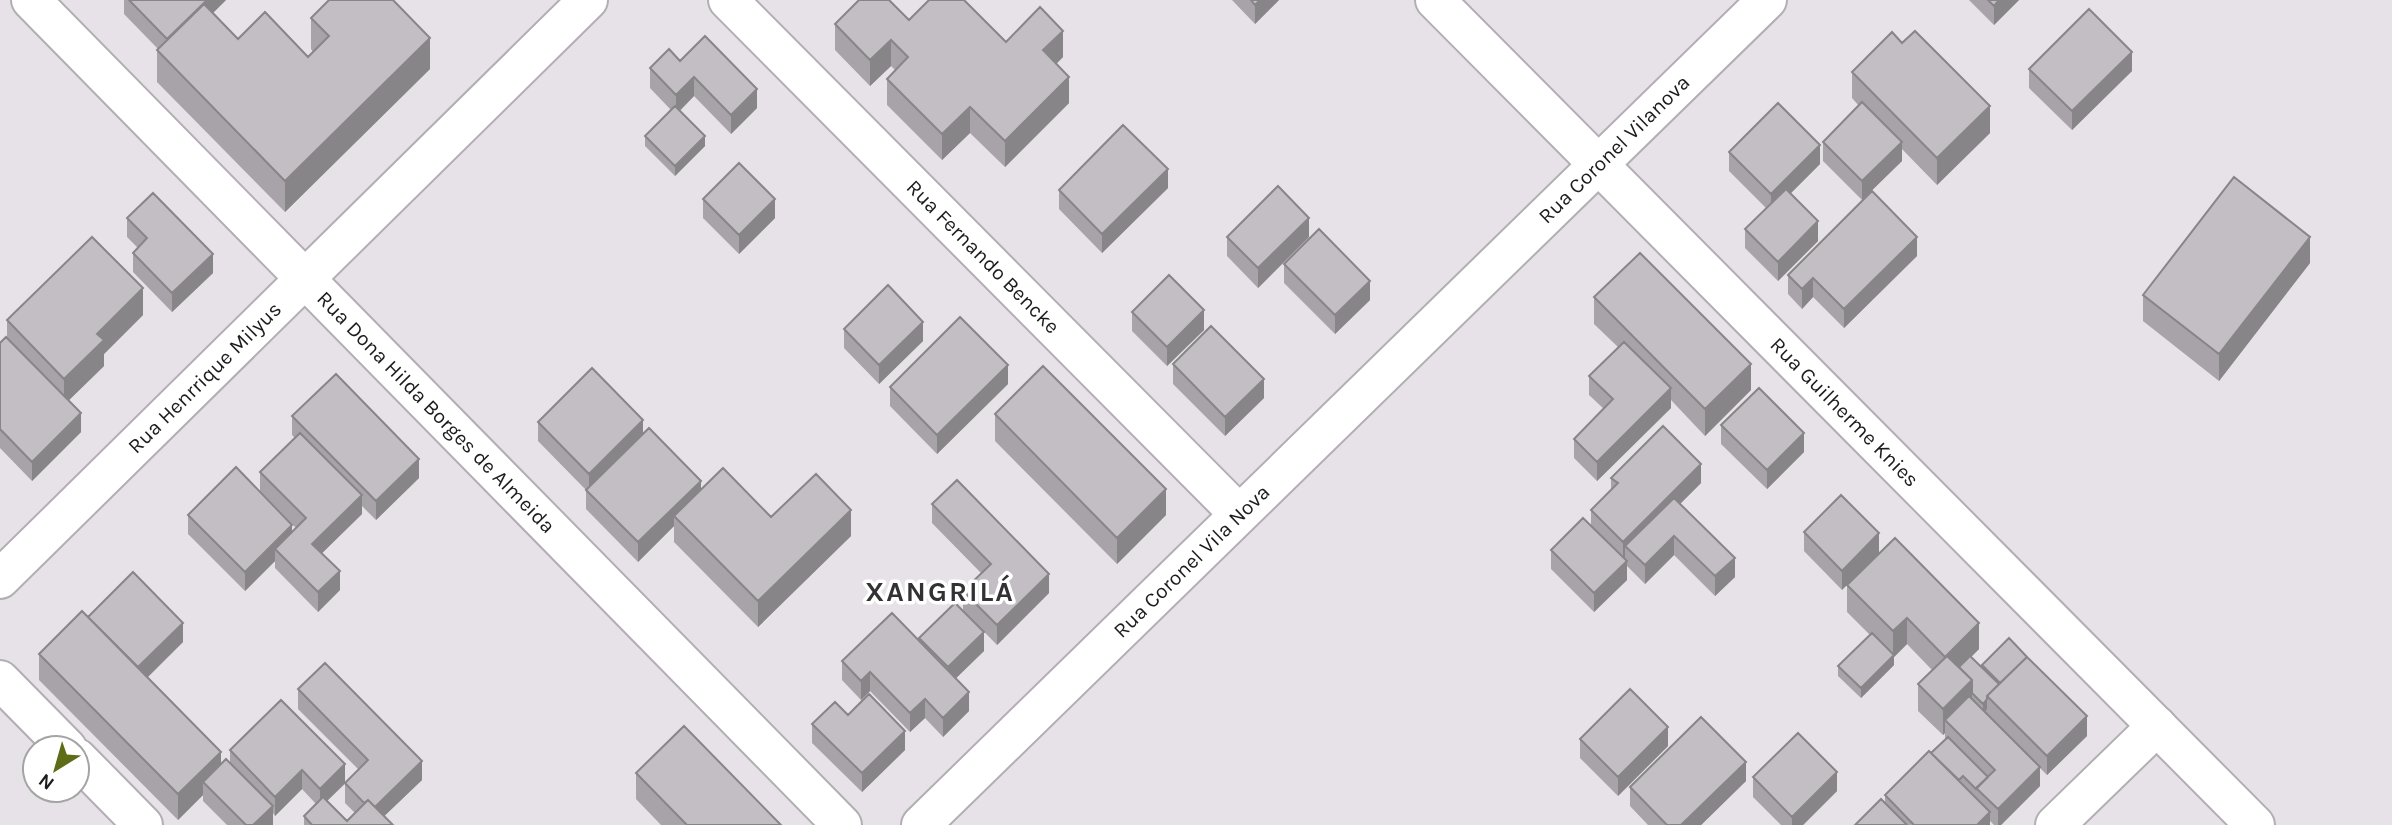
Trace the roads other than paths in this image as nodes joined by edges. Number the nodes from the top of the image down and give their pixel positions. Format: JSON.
{"nodes":[{"id":1,"x":31,"y":0,"type":"edge"},
{"id":2,"x":588,"y":0,"type":"edge"},
{"id":3,"x":728,"y":0,"type":"edge"},
{"id":4,"x":1435,"y":0,"type":"edge"},
{"id":5,"x":1767,"y":0,"type":"edge"},
{"id":6,"x":1598,"y":164,"type":"junction"},
{"id":7,"x":305,"y":279,"type":"junction"},
{"id":8,"x":1461,"y":296,"type":"joint"},
{"id":9,"x":1239,"y":514,"type":"junction"},
{"id":10,"x":0,"y":579,"type":"edge"},
{"id":11,"x":0,"y":680,"type":"edge"},
{"id":12,"x":2157,"y":726,"type":"junction"},
{"id":13,"x":53,"y":734,"type":"edge"},
{"id":14,"x":91,"y":772,"type":"edge"},
{"id":15,"x":143,"y":825,"type":"edge"},
{"id":16,"x":842,"y":825,"type":"edge"},
{"id":17,"x":921,"y":825,"type":"edge"},
{"id":18,"x":2055,"y":825,"type":"edge"},
{"id":19,"x":2255,"y":825,"type":"edge"}],
"edges":[{"from":1,"to":7,"type":"street","name":"Rua Dona Hilda Borges de Almeida"},
{"from":2,"to":7,"type":"street","name":"Rua Henrrique Milyus"},
{"from":3,"to":9,"type":"street","name":"Rua Fernando Bencke"},
{"from":4,"to":6,"type":"street","name":"Rua Guilherme Knies"},
{"from":5,"to":6,"type":"street","name":"Rua Coronel Vilanova"},
{"from":6,"to":8,"type":"street","name":"Rua Coronel Vilanova"},
{"from":6,"to":12,"type":"street","name":"Rua Guilherme Knies"},
{"from":7,"to":10,"type":"street","name":"Rua Henrrique Milyus"},
{"from":7,"to":16,"type":"street","name":"Rua Dona Hilda Borges de Almeida"},
{"from":8,"to":9,"type":"street","name":"Rua Coronel Vila Nova"},
{"from":9,"to":17,"type":"street","name":"Rua Coronel Vila Nova"},
{"from":11,"to":13,"type":"street"},
{"from":12,"to":18,"type":"street"},
{"from":12,"to":19,"type":"street","name":"Rua Guilherme Knies"},
{"from":14,"to":15,"type":"street"}]}
